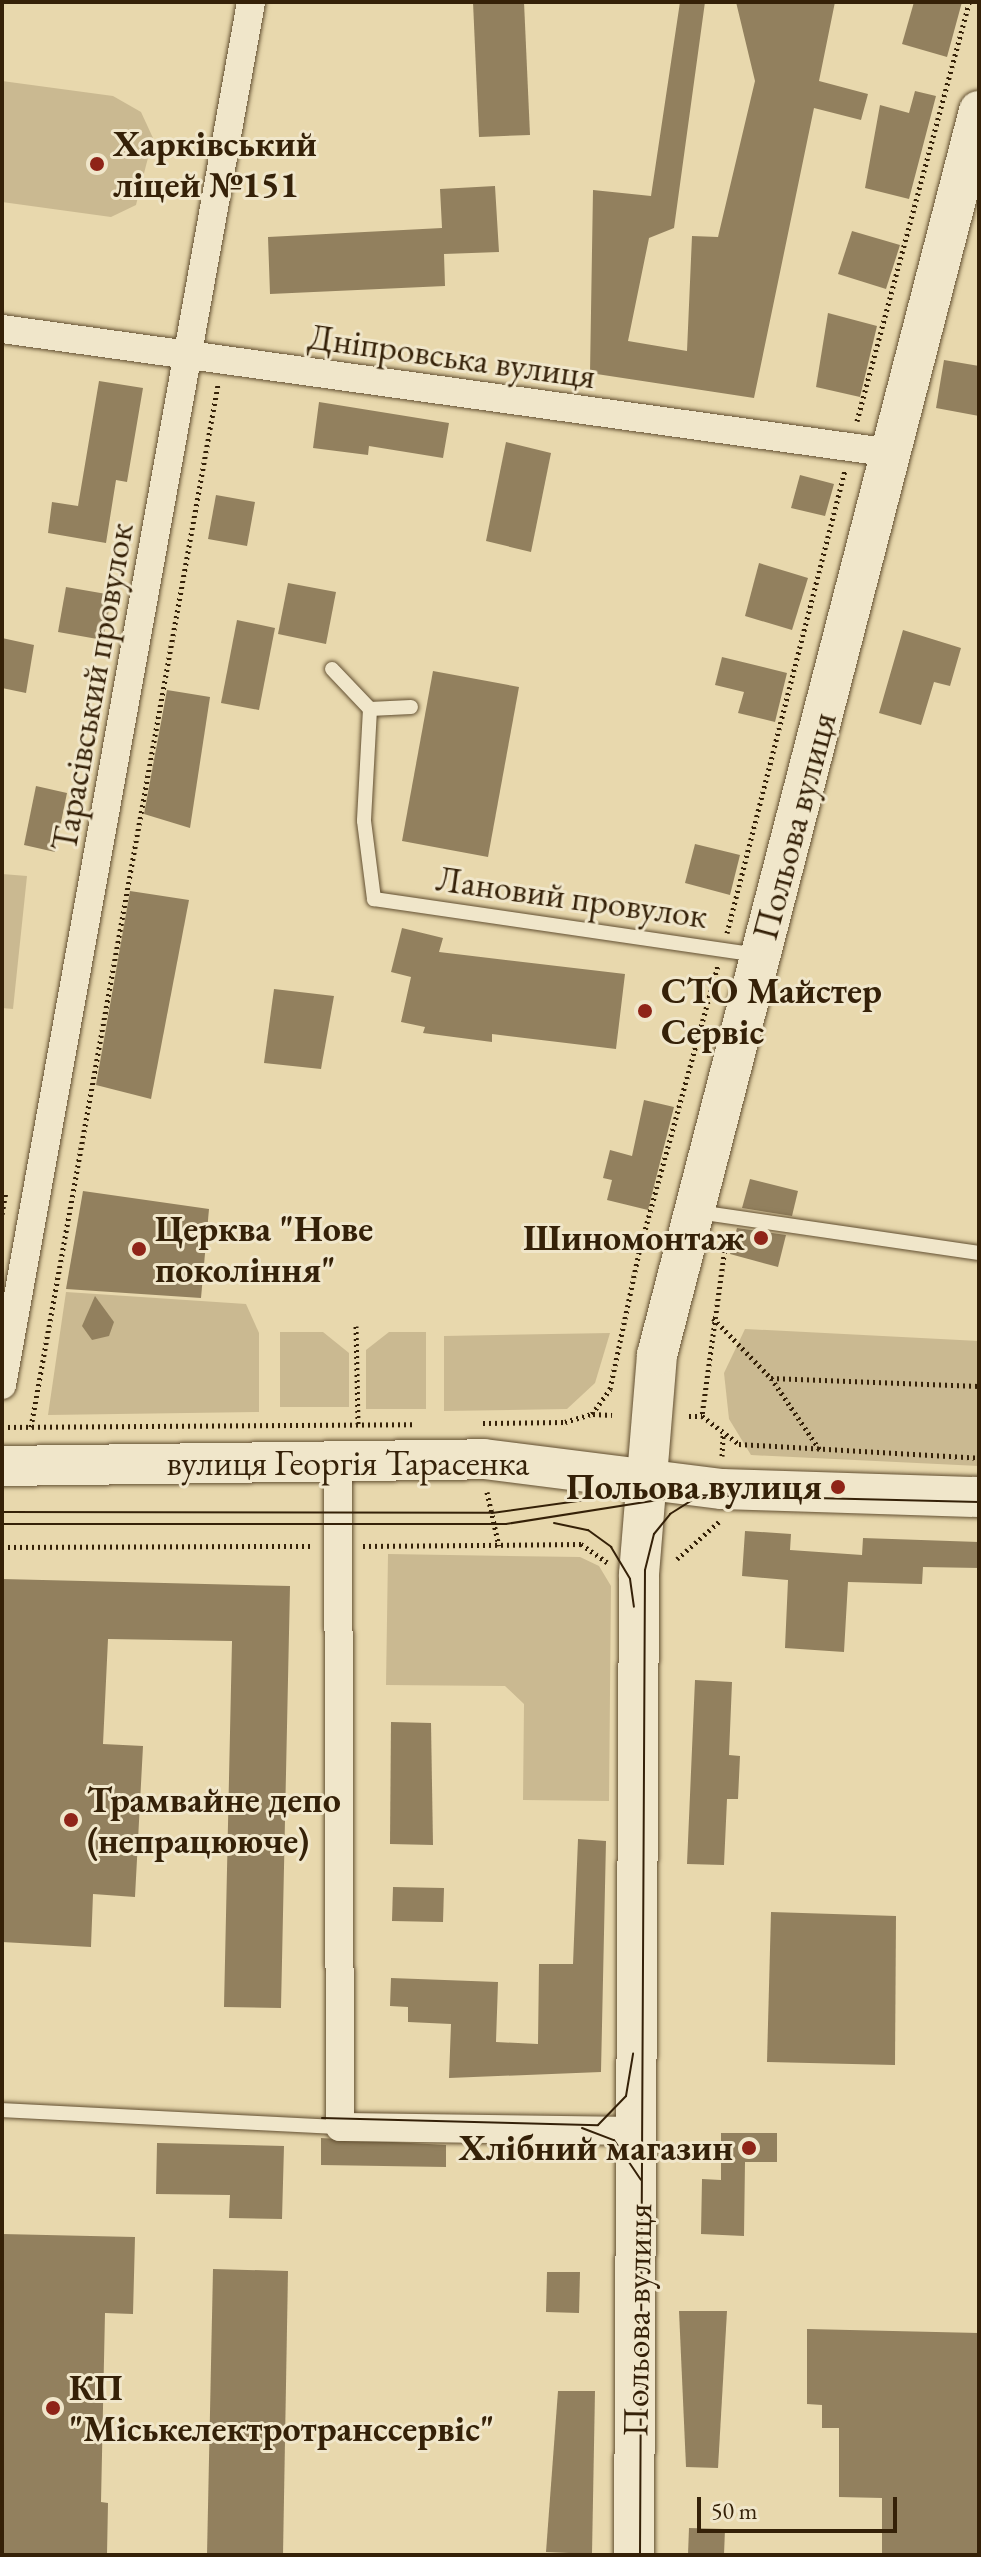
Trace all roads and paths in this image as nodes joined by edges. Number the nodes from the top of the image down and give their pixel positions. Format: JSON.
{"nodes":[{"id":1,"x":251,"y":2,"type":"edge"},
{"id":2,"x":979,"y":111,"type":"edge"},
{"id":3,"x":2,"y":329,"type":"edge"},
{"id":4,"x":189,"y":358,"type":"junction"},
{"id":5,"x":222,"y":362,"type":"junction"},
{"id":6,"x":892,"y":453,"type":"junction"},
{"id":7,"x":332,"y":669,"type":"dead end"},
{"id":8,"x":411,"y":707,"type":"dead end"},
{"id":9,"x":370,"y":709,"type":"junction"},
{"id":10,"x":761,"y":955,"type":"junction"},
{"id":11,"x":690,"y":1211,"type":"junction"},
{"id":12,"x":731,"y":1217,"type":"junction"},
{"id":13,"x":979,"y":1253,"type":"edge"},
{"id":14,"x":713,"y":1317,"type":"junction"},
{"id":15,"x":356,"y":1326,"type":"dead end"},
{"id":16,"x":771,"y":1378,"type":"junction"},
{"id":17,"x":2,"y":1385,"type":"edge"},
{"id":18,"x":979,"y":1386,"type":"edge"},
{"id":19,"x":592,"y":1414,"type":"dead end"},
{"id":20,"x":612,"y":1415,"type":"dead end"},
{"id":21,"x":689,"y":1416,"type":"dead end"},
{"id":22,"x":702,"y":1416,"type":"junction"},
{"id":23,"x":358,"y":1424,"type":"dead end"},
{"id":24,"x":31,"y":1427,"type":"dead end"},
{"id":25,"x":723,"y":1434,"type":"junction"},
{"id":26,"x":820,"y":1450,"type":"junction"},
{"id":27,"x":722,"y":1457,"type":"dead end"},
{"id":28,"x":979,"y":1458,"type":"edge"},
{"id":29,"x":338,"y":1460,"type":"junction"},
{"id":30,"x":2,"y":1466,"type":"edge"},
{"id":31,"x":642,"y":1479,"type":"junction"},
{"id":32,"x":485,"y":1484,"type":"dead end"},
{"id":33,"x":979,"y":1497,"type":"edge"},
{"id":34,"x":721,"y":1516,"type":"dead end"},
{"id":35,"x":342,"y":1546,"type":"junction"},
{"id":36,"x":499,"y":1546,"type":"junction"},
{"id":37,"x":2,"y":1547,"type":"edge"},
{"id":38,"x":677,"y":1559,"type":"dead end"},
{"id":39,"x":616,"y":1577,"type":"dead end"},
{"id":40,"x":2,"y":2110,"type":"edge"},
{"id":41,"x":340,"y":2127,"type":"junction"},
{"id":42,"x":638,"y":2131,"type":"junction"},
{"id":43,"x":634,"y":2555,"type":"edge"}],
"edges":[{"from":1,"to":4,"type":"street","name":"Тарасівський провулок"},
{"from":2,"to":6,"type":"main road","name":"Польова вулиця"},
{"from":3,"to":4,"type":"street","name":"Дніпровська вулиця"},
{"from":4,"to":5,"type":"street","name":"Дніпровська вулиця"},
{"from":4,"to":17,"type":"street","name":"Тарасівський провулок"},
{"from":5,"to":6,"type":"street","name":"Дніпровська вулиця"},
{"from":5,"to":24,"type":"path"},
{"from":6,"to":10,"type":"main road","name":"Польова вулиця"},
{"from":7,"to":9,"type":"lane"},
{"from":8,"to":9,"type":"lane"},
{"from":9,"to":10,"type":"lane","name":"Лановий провулок"},
{"from":10,"to":11,"type":"main road","name":"Польова вулиця"},
{"from":11,"to":12,"type":"lane"},
{"from":11,"to":31,"type":"main road","name":"Польова вулиця"},
{"from":12,"to":13,"type":"lane"},
{"from":12,"to":14,"type":"path"},
{"from":14,"to":16,"type":"path"},
{"from":14,"to":22,"type":"path"},
{"from":15,"to":23,"type":"path"},
{"from":16,"to":18,"type":"path"},
{"from":16,"to":26,"type":"path"},
{"from":19,"to":20,"type":"path"},
{"from":21,"to":22,"type":"path"},
{"from":22,"to":25,"type":"path"},
{"from":25,"to":26,"type":"path"},
{"from":25,"to":27,"type":"path"},
{"from":26,"to":28,"type":"path"},
{"from":29,"to":30,"type":"main road","name":"вулиця Георгія Тарасенка"},
{"from":29,"to":31,"type":"main road","name":"вулиця Георгія Тарасенка"},
{"from":29,"to":35,"type":"street"},
{"from":31,"to":33,"type":"main road","name":"вулиця Георгія Тарасенка"},
{"from":31,"to":42,"type":"main road","name":"Польова вулиця"},
{"from":32,"to":36,"type":"path"},
{"from":34,"to":38,"type":"path"},
{"from":35,"to":36,"type":"path"},
{"from":35,"to":37,"type":"path"},
{"from":35,"to":41,"type":"street"},
{"from":36,"to":39,"type":"path"},
{"from":40,"to":41,"type":"lane"},
{"from":41,"to":42,"type":"street"},
{"from":42,"to":43,"type":"main road","name":"Польова вулиця"}]}
